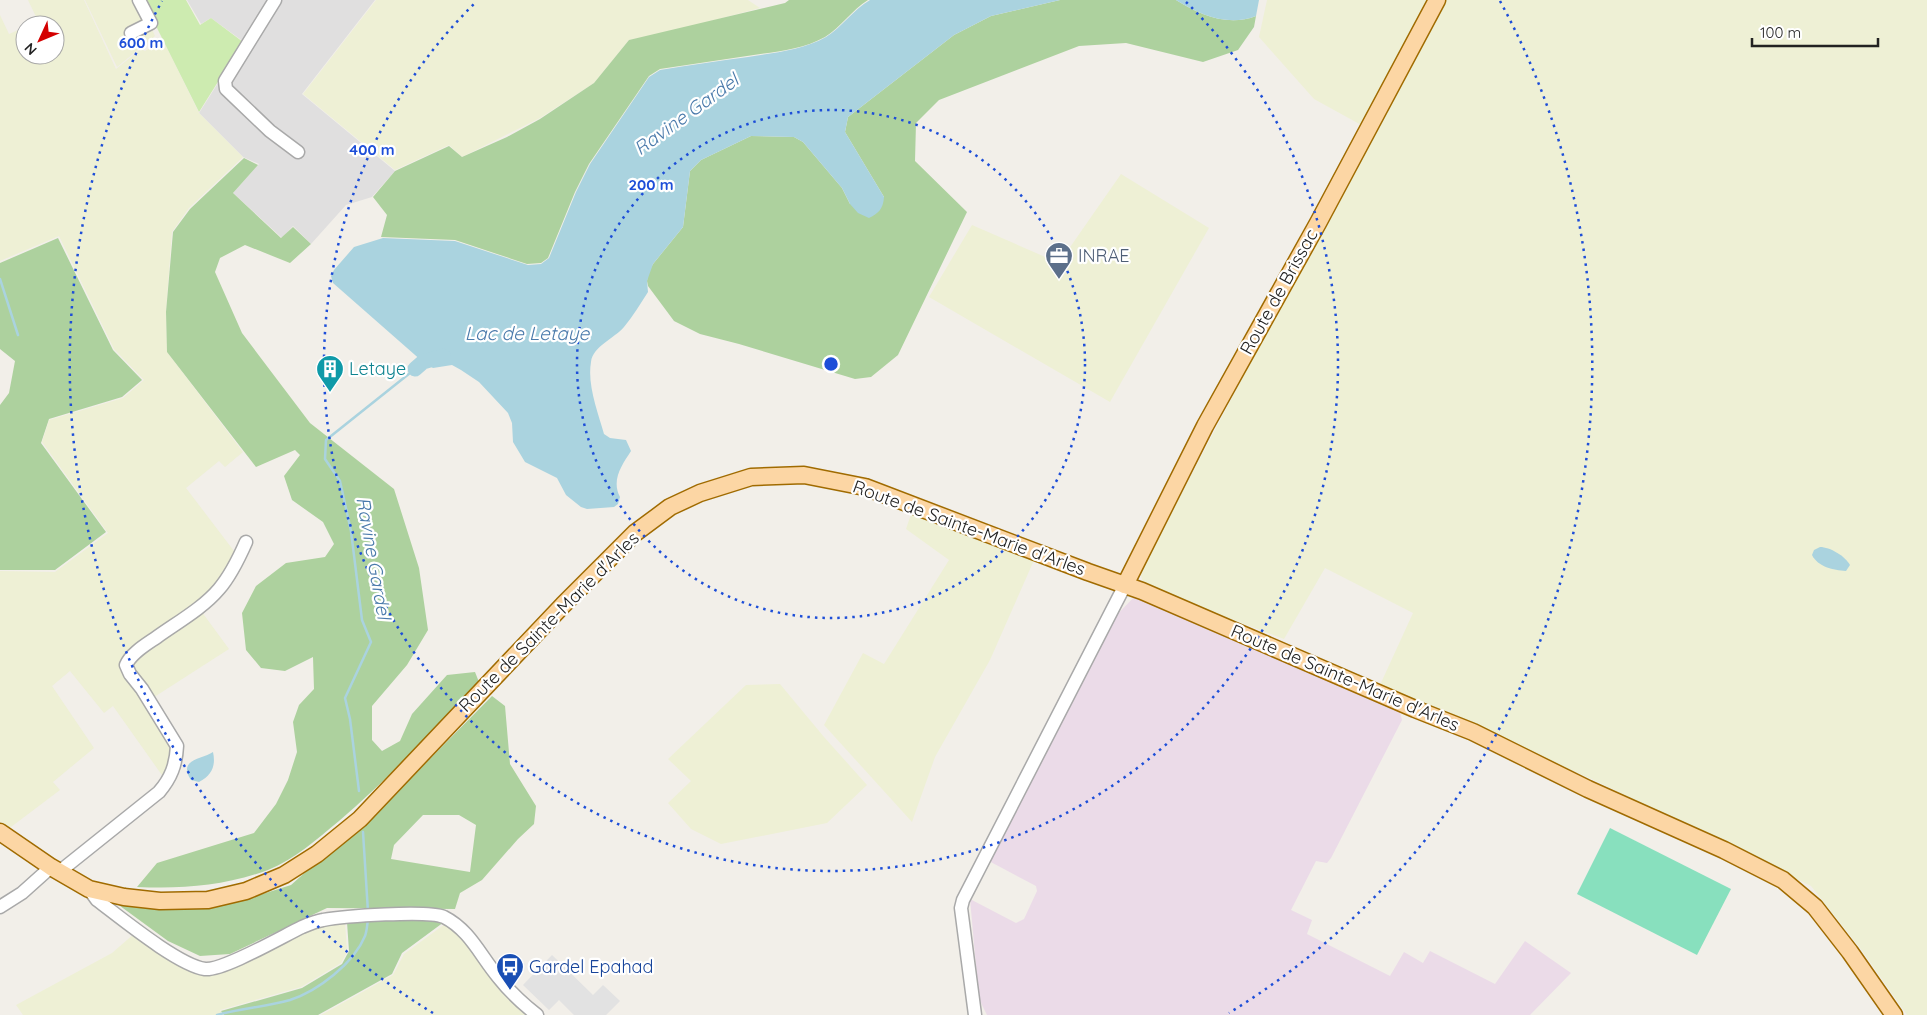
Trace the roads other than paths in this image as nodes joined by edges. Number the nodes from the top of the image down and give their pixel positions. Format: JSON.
{"nodes":[{"id":1,"x":140,"y":0,"type":"edge"},
{"id":2,"x":275,"y":0,"type":"edge"},
{"id":3,"x":1437,"y":0,"type":"edge"},
{"id":4,"x":131,"y":33,"type":"dead end"},
{"id":5,"x":298,"y":152,"type":"dead end"},
{"id":6,"x":246,"y":542,"type":"dead end"},
{"id":7,"x":1125,"y":585,"type":"junction"},
{"id":8,"x":0,"y":832,"type":"edge"},
{"id":9,"x":55,"y":869,"type":"junction"},
{"id":10,"x":89,"y":889,"type":"junction"},
{"id":11,"x":0,"y":907,"type":"edge"},
{"id":12,"x":537,"y":1015,"type":"edge"},
{"id":13,"x":975,"y":1015,"type":"edge"},
{"id":14,"x":1894,"y":1015,"type":"edge"}],
"edges":[{"from":1,"to":4,"type":"street"},
{"from":2,"to":5,"type":"street"},
{"from":3,"to":7,"type":"main road","name":"Route de Brissac"},
{"from":6,"to":9,"type":"street"},
{"from":7,"to":10,"type":"main road","name":"Route de Sainte-Marie d'Arles"},
{"from":7,"to":13,"type":"street"},
{"from":7,"to":14,"type":"main road","name":"Route de Sainte-Marie d'Arles"},
{"from":8,"to":9,"type":"main road","name":"Route de Sainte-Marie d'Arles"},
{"from":9,"to":10,"type":"main road","name":"Route de Sainte-Marie d'Arles"},
{"from":9,"to":11,"type":"street"},
{"from":10,"to":12,"type":"street"}]}
